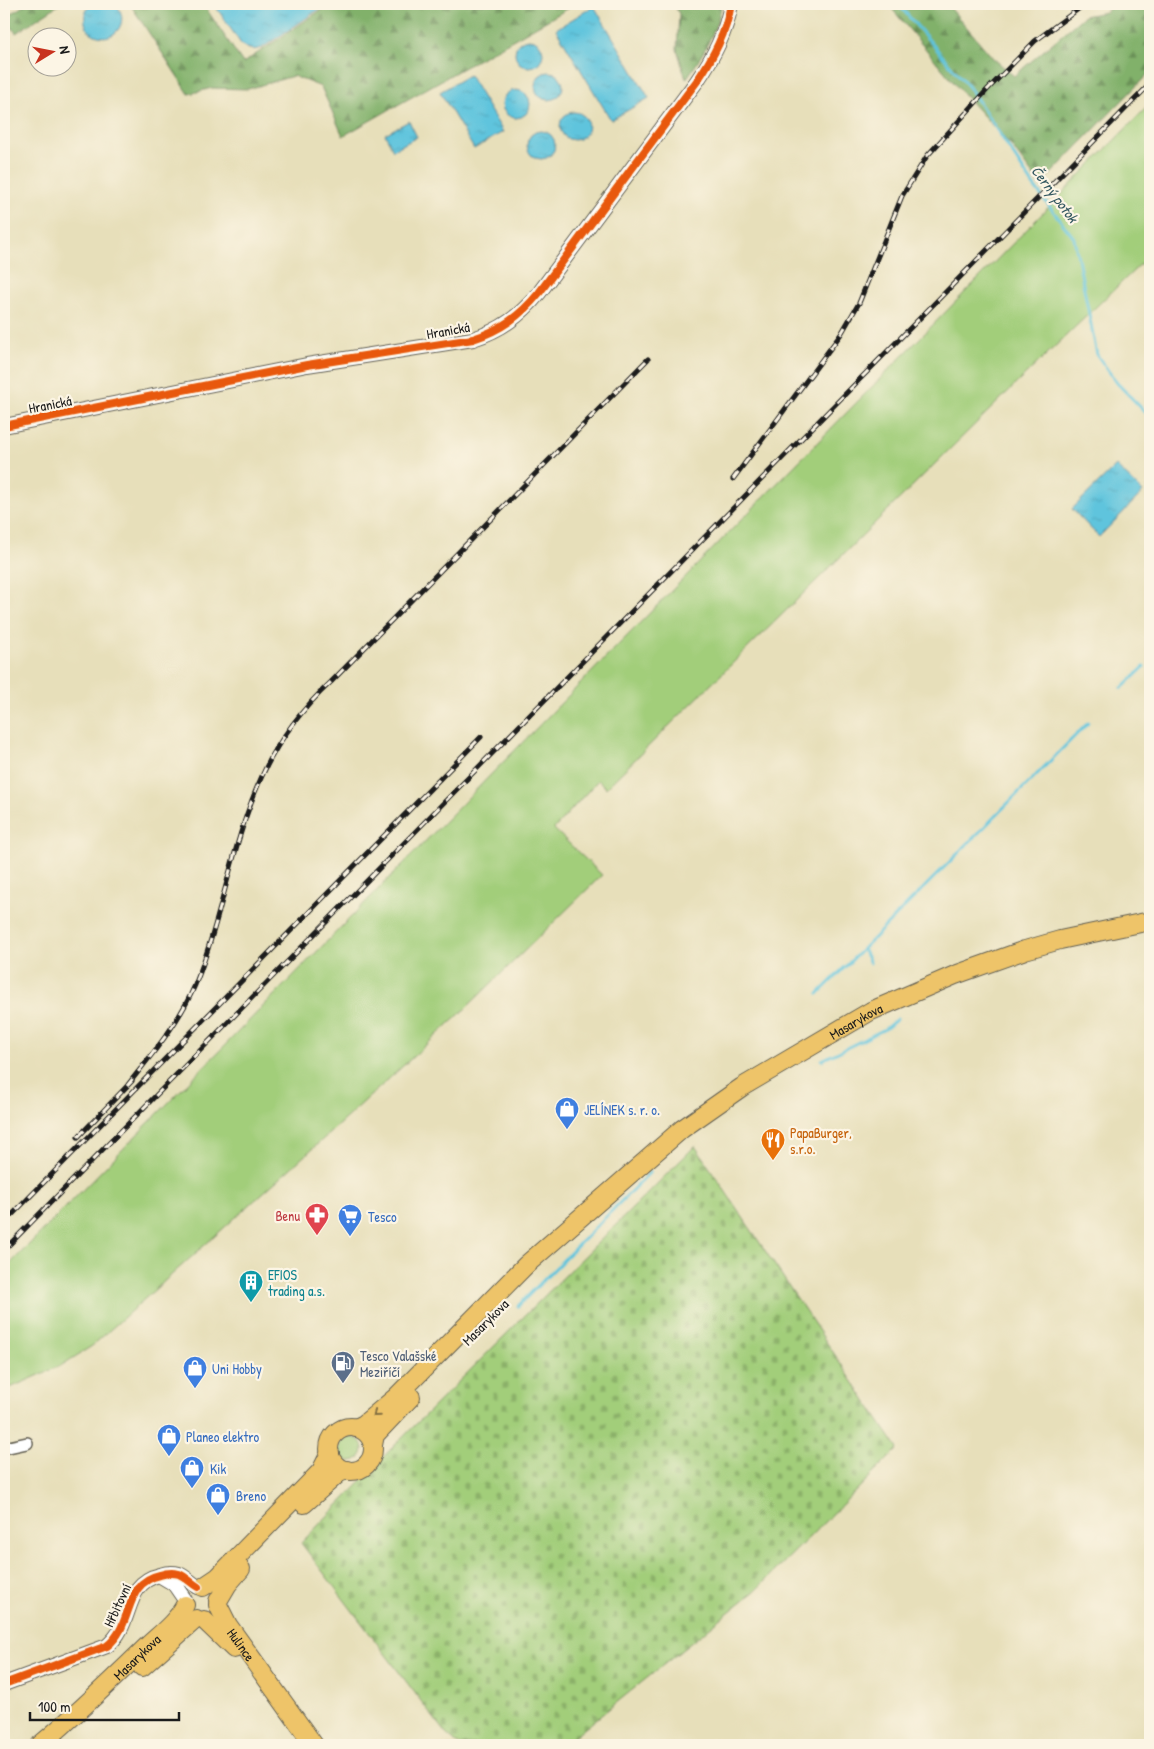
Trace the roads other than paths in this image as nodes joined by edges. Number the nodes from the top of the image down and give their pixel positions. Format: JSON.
{"nodes":[{"id":1,"x":731,"y":4,"type":"edge"},
{"id":2,"x":4,"y":426,"type":"edge"},
{"id":3,"x":1150,"y":921,"type":"edge"},
{"id":4,"x":601,"y":1201,"type":"junction"},
{"id":5,"x":356,"y":1428,"type":"junction"},
{"id":6,"x":27,"y":1443,"type":"dead end"},
{"id":7,"x":373,"y":1445,"type":"junction"},
{"id":8,"x":4,"y":1448,"type":"edge"},
{"id":9,"x":330,"y":1453,"type":"junction"},
{"id":10,"x":347,"y":1470,"type":"junction"},
{"id":11,"x":159,"y":1575,"type":"junction"},
{"id":12,"x":200,"y":1587,"type":"junction"},
{"id":13,"x":185,"y":1602,"type":"junction"},
{"id":14,"x":218,"y":1603,"type":"junction"},
{"id":15,"x":200,"y":1620,"type":"junction"},
{"id":16,"x":268,"y":1682,"type":"junction"},
{"id":17,"x":4,"y":1684,"type":"edge"},
{"id":18,"x":40,"y":1745,"type":"edge"},
{"id":19,"x":57,"y":1745,"type":"edge"},
{"id":20,"x":314,"y":1745,"type":"edge"}],
"edges":[{"from":1,"to":2,"type":"street","name":"Hranická"},
{"from":3,"to":4,"type":"main road","name":"Masarykova"},
{"from":4,"to":5,"type":"main road","name":"Masarykova","one_way":true},
{"from":4,"to":7,"type":"main road","name":"Masarykova"},
{"from":5,"to":7,"type":"main road"},
{"from":5,"to":9,"type":"main road","name":"Masarykova"},
{"from":6,"to":8,"type":"street"},
{"from":7,"to":10,"type":"main road","name":"Masarykova"},
{"from":9,"to":10,"type":"main road"},
{"from":9,"to":12,"type":"main road","name":"Masarykova"},
{"from":10,"to":14,"type":"main road","name":"Masarykova"},
{"from":11,"to":12,"type":"street"},
{"from":11,"to":13,"type":"street"},
{"from":11,"to":17,"type":"street","name":"Hřbitovní"},
{"from":12,"to":13,"type":"main road"},
{"from":12,"to":14,"type":"main road"},
{"from":13,"to":15,"type":"main road"},
{"from":13,"to":18,"type":"main road","name":"Masarykova"},
{"from":14,"to":15,"type":"main road"},
{"from":14,"to":16,"type":"main road","name":"Hulince"},
{"from":15,"to":16,"type":"main road","name":"Hulince"},
{"from":15,"to":19,"type":"main road","name":"Masarykova"},
{"from":16,"to":20,"type":"main road","name":"Hulince"}]}
